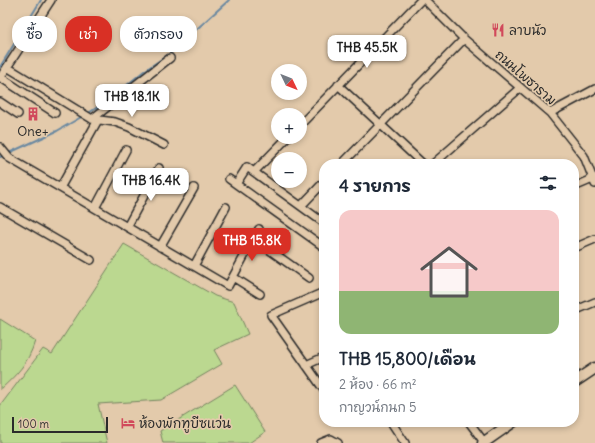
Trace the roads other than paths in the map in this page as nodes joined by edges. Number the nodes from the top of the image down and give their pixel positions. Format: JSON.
{"nodes":[{"id":1,"x":51,"y":0,"type":"edge"},
{"id":2,"x":421,"y":0,"type":"edge"},
{"id":3,"x":425,"y":0,"type":"edge"},
{"id":4,"x":464,"y":39,"type":"junction"},
{"id":5,"x":170,"y":58,"type":"dead end"},
{"id":6,"x":7,"y":67,"type":"junction"},
{"id":7,"x":0,"y":78,"type":"edge"},
{"id":8,"x":338,"y":85,"type":"junction"},
{"id":9,"x":520,"y":88,"type":"junction"},
{"id":10,"x":595,"y":89,"type":"edge"},
{"id":11,"x":0,"y":102,"type":"edge"},
{"id":12,"x":55,"y":113,"type":"dead end"},
{"id":13,"x":550,"y":113,"type":"junction"},
{"id":14,"x":18,"y":114,"type":"dead end"},
{"id":15,"x":307,"y":118,"type":"edge"},
{"id":16,"x":95,"y":120,"type":"junction"},
{"id":17,"x":381,"y":125,"type":"junction"},
{"id":18,"x":281,"y":144,"type":"edge"},
{"id":19,"x":164,"y":145,"type":"dead end"},
{"id":20,"x":1,"y":147,"type":"edge"},
{"id":21,"x":126,"y":150,"type":"dead end"},
{"id":22,"x":347,"y":159,"type":"edge"},
{"id":23,"x":418,"y":159,"type":"edge"},
{"id":24,"x":439,"y":159,"type":"edge"},
{"id":25,"x":159,"y":168,"type":"dead end"},
{"id":26,"x":254,"y":172,"type":"junction"},
{"id":27,"x":229,"y":179,"type":"dead end"},
{"id":28,"x":594,"y":180,"type":"edge"},
{"id":29,"x":236,"y":184,"type":"junction"},
{"id":30,"x":579,"y":185,"type":"edge"},
{"id":31,"x":319,"y":187,"type":"edge"},
{"id":32,"x":60,"y":188,"type":"junction"},
{"id":33,"x":194,"y":188,"type":"dead end"},
{"id":34,"x":301,"y":206,"type":"junction"},
{"id":35,"x":0,"y":207,"type":"edge"},
{"id":36,"x":226,"y":207,"type":"dead end"},
{"id":37,"x":95,"y":208,"type":"junction"},
{"id":38,"x":319,"y":219,"type":"edge"},
{"id":39,"x":127,"y":227,"type":"junction"},
{"id":40,"x":260,"y":229,"type":"dead end"},
{"id":41,"x":254,"y":239,"type":"junction"},
{"id":42,"x":595,"y":239,"type":"edge"},
{"id":43,"x":319,"y":243,"type":"edge"},
{"id":44,"x":579,"y":246,"type":"edge"},
{"id":45,"x":160,"y":247,"type":"junction"},
{"id":46,"x":91,"y":260,"type":"dead end"},
{"id":47,"x":194,"y":266,"type":"junction"},
{"id":48,"x":233,"y":277,"type":"junction"},
{"id":49,"x":308,"y":278,"type":"dead end"},
{"id":50,"x":260,"y":294,"type":"dead end"},
{"id":51,"x":319,"y":294,"type":"edge"},
{"id":52,"x":595,"y":302,"type":"edge"},
{"id":53,"x":579,"y":309,"type":"edge"},
{"id":54,"x":319,"y":359,"type":"edge"},
{"id":55,"x":306,"y":365,"type":"junction"},
{"id":56,"x":595,"y":368,"type":"edge"},
{"id":57,"x":579,"y":379,"type":"edge"},
{"id":58,"x":319,"y":383,"type":"edge"},
{"id":59,"x":394,"y":427,"type":"edge"},
{"id":60,"x":472,"y":427,"type":"edge"},
{"id":61,"x":506,"y":427,"type":"edge"},
{"id":62,"x":321,"y":443,"type":"edge"},
{"id":63,"x":338,"y":443,"type":"edge"},
{"id":64,"x":405,"y":443,"type":"edge"},
{"id":65,"x":483,"y":443,"type":"edge"}],
"edges":[{"from":1,"to":6,"type":"street"},
{"from":2,"to":8,"type":"street"},
{"from":3,"to":4,"type":"street","name":"ถนนโพธาราม"},
{"from":4,"to":9,"type":"street","name":"ถนนโพธาราม"},
{"from":4,"to":17,"type":"street"},
{"from":5,"to":16,"type":"street"},
{"from":6,"to":7,"type":"street"},
{"from":6,"to":16,"type":"street"},
{"from":7,"to":12,"type":"street"},
{"from":8,"to":15,"type":"street"},
{"from":8,"to":17,"type":"street"},
{"from":9,"to":13,"type":"street","name":"ถนนโพธาราม"},
{"from":9,"to":24,"type":"street"},
{"from":10,"to":13,"type":"street"},
{"from":11,"to":14,"type":"street"},
{"from":13,"to":28,"type":"street","name":"ถนนโพธาราม"},
{"from":16,"to":19,"type":"street"},
{"from":16,"to":32,"type":"street"},
{"from":17,"to":22,"type":"street"},
{"from":17,"to":23,"type":"street"},
{"from":18,"to":26,"type":"street"},
{"from":20,"to":32,"type":"street"},
{"from":21,"to":37,"type":"street"},
{"from":25,"to":39,"type":"street"},
{"from":26,"to":29,"type":"street"},
{"from":26,"to":34,"type":"street"},
{"from":27,"to":29,"type":"street"},
{"from":28,"to":30,"type":"street"},
{"from":29,"to":43,"type":"street"},
{"from":31,"to":34,"type":"street"},
{"from":32,"to":37,"type":"street"},
{"from":33,"to":45,"type":"street"},
{"from":34,"to":38,"type":"street"},
{"from":35,"to":46,"type":"street"},
{"from":36,"to":47,"type":"street"},
{"from":37,"to":39,"type":"street"},
{"from":39,"to":45,"type":"street"},
{"from":40,"to":41,"type":"street"},
{"from":41,"to":48,"type":"street"},
{"from":41,"to":49,"type":"street"},
{"from":42,"to":44,"type":"street"},
{"from":45,"to":47,"type":"street"},
{"from":47,"to":48,"type":"street"},
{"from":48,"to":50,"type":"street"},
{"from":51,"to":55,"type":"street"},
{"from":52,"to":53,"type":"street"},
{"from":54,"to":55,"type":"street"},
{"from":55,"to":58,"type":"street"},
{"from":56,"to":57,"type":"main road"},
{"from":59,"to":64,"type":"street"},
{"from":60,"to":65,"type":"street"},
{"from":61,"to":65,"type":"main road"},
{"from":62,"to":63,"type":"street"}]}
